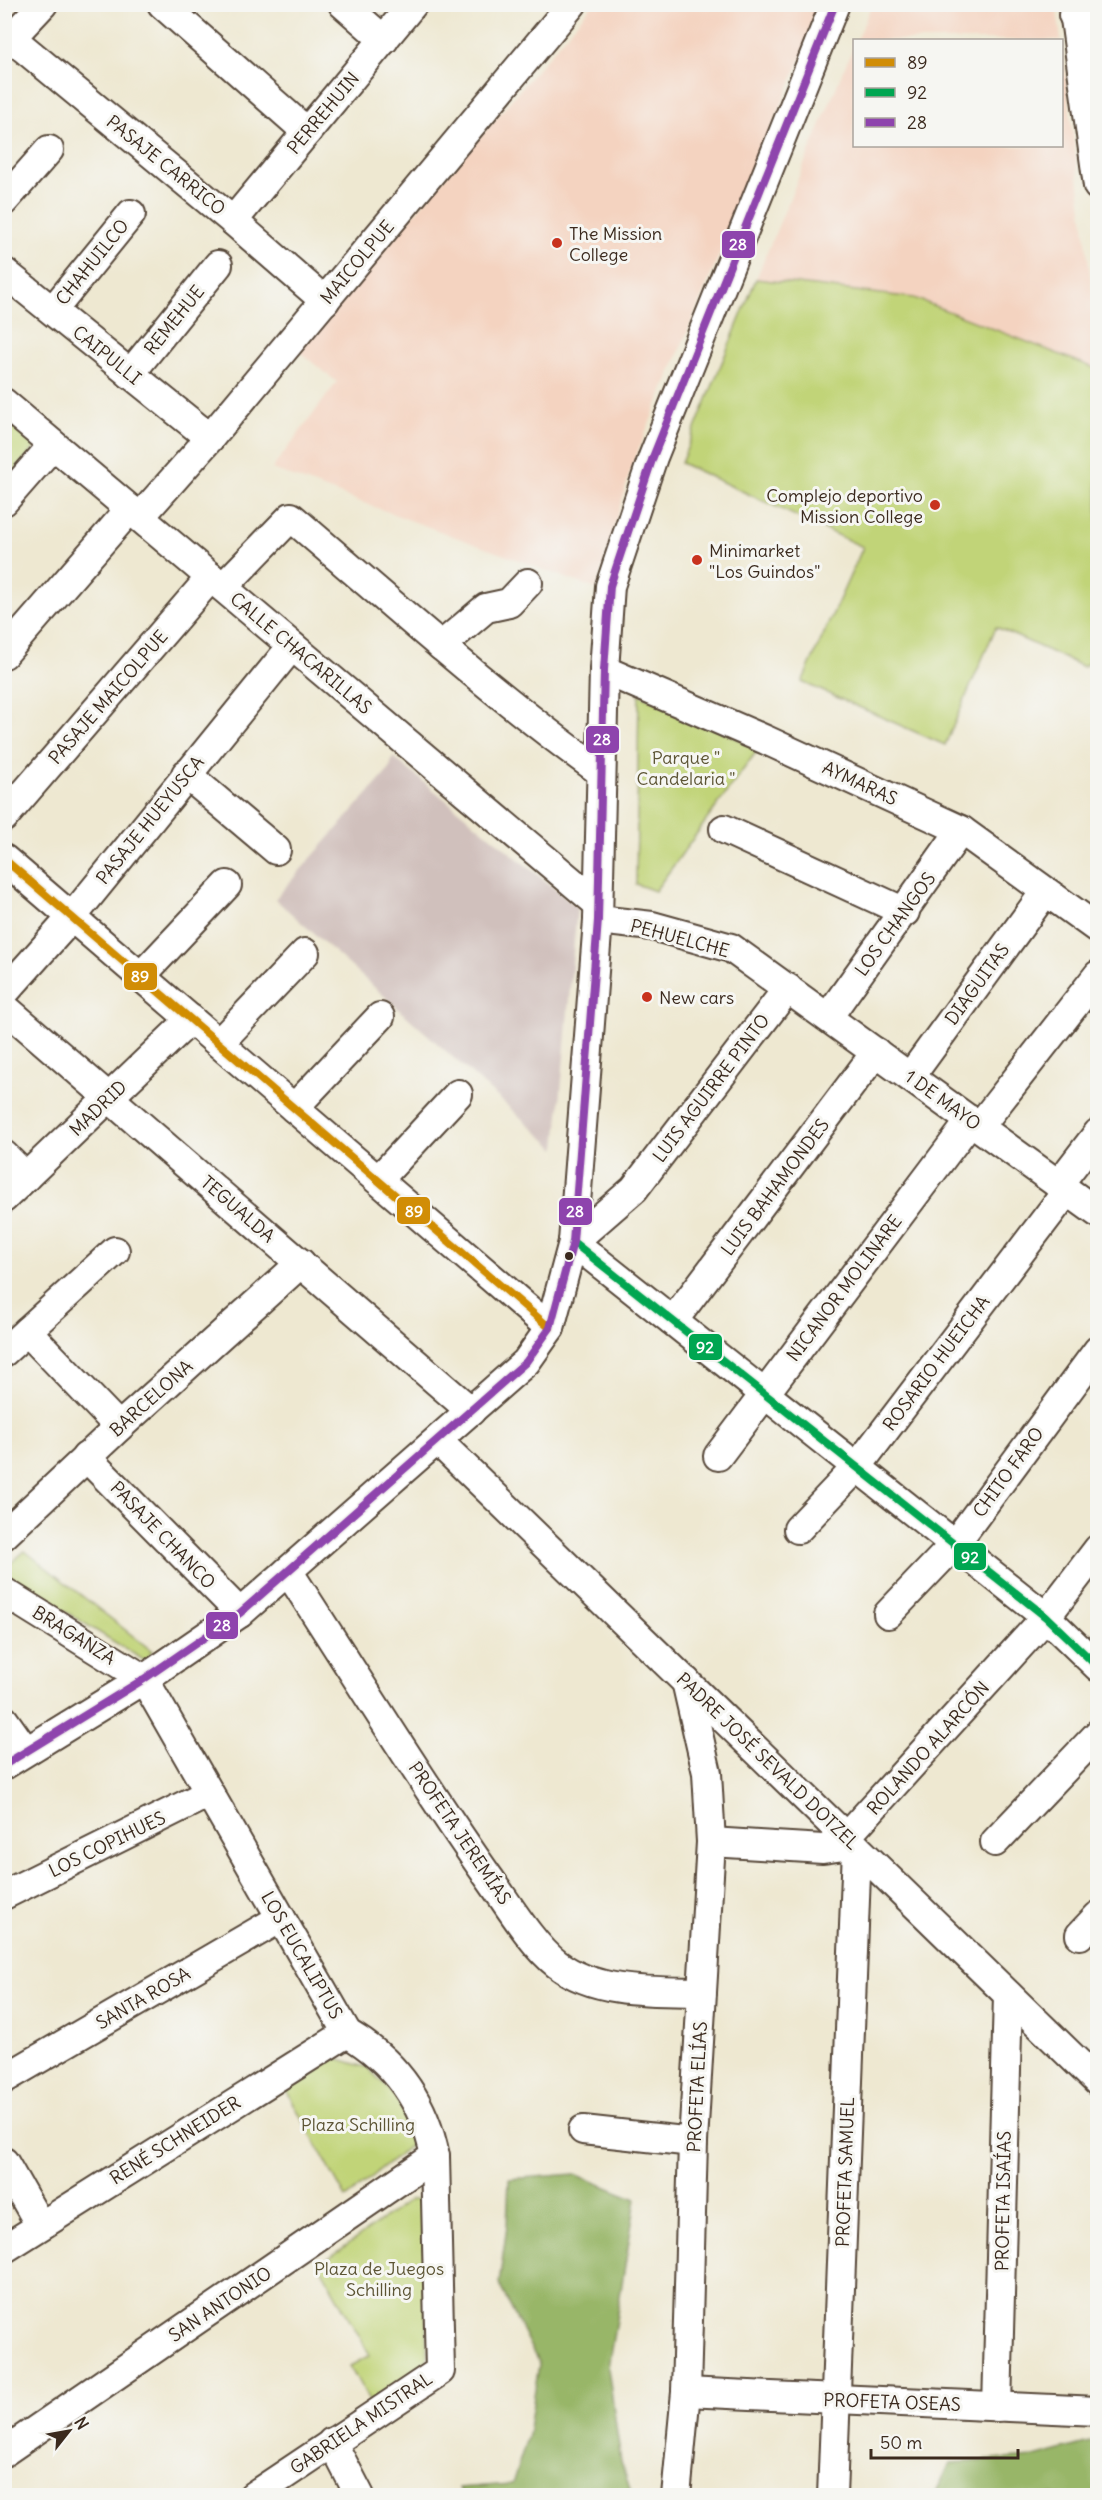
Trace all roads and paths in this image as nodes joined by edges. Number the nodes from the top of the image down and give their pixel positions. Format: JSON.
{"nodes":[{"id":1,"x":43,"y":4,"type":"edge"},
{"id":2,"x":162,"y":4,"type":"edge"},
{"id":3,"x":343,"y":4,"type":"edge"},
{"id":4,"x":413,"y":4,"type":"edge"},
{"id":5,"x":835,"y":4,"type":"edge"},
{"id":6,"x":559,"y":9,"type":"edge"},
{"id":7,"x":1081,"y":12,"type":"edge"},
{"id":8,"x":8,"y":35,"type":"edge"},
{"id":9,"x":384,"y":40,"type":"junction"},
{"id":10,"x":1094,"y":131,"type":"edge"},
{"id":11,"x":307,"y":132,"type":"junction"},
{"id":12,"x":49,"y":150,"type":"dead end"},
{"id":13,"x":1098,"y":186,"type":"edge"},
{"id":14,"x":4,"y":201,"type":"edge"},
{"id":15,"x":131,"y":214,"type":"dead end"},
{"id":16,"x":233,"y":221,"type":"junction"},
{"id":17,"x":218,"y":265,"type":"dead end"},
{"id":18,"x":4,"y":272,"type":"edge"},
{"id":19,"x":324,"y":301,"type":"junction"},
{"id":20,"x":53,"y":310,"type":"junction"},
{"id":21,"x":130,"y":374,"type":"junction"},
{"id":22,"x":4,"y":403,"type":"edge"},
{"id":23,"x":210,"y":438,"type":"junction"},
{"id":24,"x":53,"y":445,"type":"junction"},
{"id":25,"x":4,"y":501,"type":"edge"},
{"id":26,"x":135,"y":513,"type":"junction"},
{"id":27,"x":217,"y":582,"type":"junction"},
{"id":28,"x":528,"y":583,"type":"dead end"},
{"id":29,"x":292,"y":646,"type":"junction"},
{"id":30,"x":441,"y":646,"type":"junction"},
{"id":31,"x":4,"y":654,"type":"edge"},
{"id":32,"x":604,"y":670,"type":"junction"},
{"id":33,"x":602,"y":737,"type":"junction"},
{"id":34,"x":557,"y":741,"type":"junction"},
{"id":35,"x":601,"y":772,"type":"junction"},
{"id":36,"x":186,"y":774,"type":"junction"},
{"id":37,"x":4,"y":818,"type":"edge"},
{"id":38,"x":724,"y":829,"type":"dead end"},
{"id":39,"x":961,"y":830,"type":"junction"},
{"id":40,"x":276,"y":850,"type":"dead end"},
{"id":41,"x":4,"y":860,"type":"edge"},
{"id":42,"x":227,"y":885,"type":"dead end"},
{"id":43,"x":1045,"y":892,"type":"junction"},
{"id":44,"x":598,"y":911,"type":"junction"},
{"id":45,"x":905,"y":912,"type":"junction"},
{"id":46,"x":72,"y":917,"type":"junction"},
{"id":47,"x":1098,"y":929,"type":"edge"},
{"id":48,"x":305,"y":953,"type":"dead end"},
{"id":49,"x":1098,"y":975,"type":"edge"},
{"id":50,"x":141,"y":976,"type":"junction"},
{"id":51,"x":788,"y":988,"type":"junction"},
{"id":52,"x":4,"y":993,"type":"edge"},
{"id":53,"x":4,"y":1007,"type":"edge"},
{"id":54,"x":380,"y":1017,"type":"dead end"},
{"id":55,"x":828,"y":1017,"type":"junction"},
{"id":56,"x":191,"y":1019,"type":"junction"},
{"id":57,"x":219,"y":1043,"type":"junction"},
{"id":58,"x":876,"y":1052,"type":"junction"},
{"id":59,"x":910,"y":1077,"type":"junction"},
{"id":60,"x":458,"y":1094,"type":"dead end"},
{"id":61,"x":110,"y":1097,"type":"junction"},
{"id":62,"x":294,"y":1108,"type":"junction"},
{"id":63,"x":975,"y":1123,"type":"junction"},
{"id":64,"x":1098,"y":1134,"type":"edge"},
{"id":65,"x":4,"y":1155,"type":"edge"},
{"id":66,"x":26,"y":1177,"type":"junction"},
{"id":67,"x":579,"y":1179,"type":"junction"},
{"id":68,"x":378,"y":1180,"type":"junction"},
{"id":69,"x":1063,"y":1188,"type":"junction"},
{"id":70,"x":634,"y":1189,"type":"junction"},
{"id":71,"x":4,"y":1198,"type":"edge"},
{"id":72,"x":1098,"y":1213,"type":"edge"},
{"id":73,"x":573,"y":1242,"type":"junction"},
{"id":74,"x":115,"y":1251,"type":"dead end"},
{"id":75,"x":301,"y":1263,"type":"junction"},
{"id":76,"x":673,"y":1321,"type":"junction"},
{"id":77,"x":550,"y":1328,"type":"junction"},
{"id":78,"x":27,"y":1331,"type":"junction"},
{"id":79,"x":1098,"y":1350,"type":"edge"},
{"id":80,"x":4,"y":1352,"type":"edge"},
{"id":81,"x":765,"y":1394,"type":"junction"},
{"id":82,"x":471,"y":1411,"type":"junction"},
{"id":83,"x":119,"y":1427,"type":"junction"},
{"id":84,"x":438,"y":1441,"type":"junction"},
{"id":85,"x":718,"y":1456,"type":"dead end"},
{"id":86,"x":86,"y":1457,"type":"junction"},
{"id":87,"x":857,"y":1467,"type":"junction"},
{"id":88,"x":798,"y":1529,"type":"dead end"},
{"id":89,"x":4,"y":1535,"type":"edge"},
{"id":90,"x":954,"y":1545,"type":"junction"},
{"id":91,"x":1098,"y":1549,"type":"edge"},
{"id":92,"x":288,"y":1571,"type":"junction"},
{"id":93,"x":4,"y":1592,"type":"edge"},
{"id":94,"x":240,"y":1613,"type":"junction"},
{"id":95,"x":888,"y":1614,"type":"dead end"},
{"id":96,"x":1046,"y":1617,"type":"junction"},
{"id":97,"x":1098,"y":1667,"type":"edge"},
{"id":98,"x":144,"y":1679,"type":"junction"},
{"id":99,"x":686,"y":1681,"type":"junction"},
{"id":100,"x":4,"y":1720,"type":"edge"},
{"id":101,"x":1098,"y":1734,"type":"edge"},
{"id":102,"x":15,"y":1758,"type":"edge"},
{"id":103,"x":209,"y":1793,"type":"junction"},
{"id":104,"x":711,"y":1842,"type":"junction"},
{"id":105,"x":995,"y":1842,"type":"dead end"},
{"id":106,"x":852,"y":1843,"type":"junction"},
{"id":107,"x":4,"y":1895,"type":"edge"},
{"id":108,"x":281,"y":1918,"type":"junction"},
{"id":109,"x":702,"y":1992,"type":"junction"},
{"id":110,"x":1008,"y":1995,"type":"junction"},
{"id":111,"x":347,"y":2033,"type":"junction"},
{"id":112,"x":4,"y":2079,"type":"edge"},
{"id":113,"x":1098,"y":2082,"type":"edge"},
{"id":114,"x":583,"y":2130,"type":"dead end"},
{"id":115,"x":693,"y":2142,"type":"junction"},
{"id":116,"x":435,"y":2156,"type":"junction"},
{"id":117,"x":4,"y":2162,"type":"edge"},
{"id":118,"x":40,"y":2225,"type":"junction"},
{"id":119,"x":4,"y":2249,"type":"edge"},
{"id":120,"x":440,"y":2371,"type":"joint"},
{"id":121,"x":686,"y":2392,"type":"junction"},
{"id":122,"x":836,"y":2400,"type":"junction"},
{"id":123,"x":997,"y":2407,"type":"junction"},
{"id":124,"x":1098,"y":2411,"type":"edge"},
{"id":125,"x":332,"y":2442,"type":"junction"},
{"id":126,"x":4,"y":2452,"type":"edge"},
{"id":127,"x":252,"y":2496,"type":"edge"},
{"id":128,"x":360,"y":2496,"type":"edge"},
{"id":129,"x":676,"y":2496,"type":"edge"},
{"id":130,"x":832,"y":2496,"type":"edge"}],
"edges":[{"from":1,"to":8,"type":"street"},
{"from":2,"to":11,"type":"street"},
{"from":3,"to":9,"type":"street"},
{"from":4,"to":9,"type":"street","name":"PERREHUIN"},
{"from":5,"to":32,"type":"street"},
{"from":6,"to":19,"type":"street","name":"MAICOLPUE"},
{"from":7,"to":10,"type":"street"},
{"from":8,"to":16,"type":"street","name":"PASAJE CARRICO"},
{"from":9,"to":11,"type":"street","name":"PERREHUIN"},
{"from":10,"to":13,"type":"street"},
{"from":11,"to":16,"type":"street","name":"PERREHUIN"},
{"from":12,"to":14,"type":"street"},
{"from":15,"to":20,"type":"street","name":"CHAHUILCO"},
{"from":16,"to":19,"type":"street","name":"PASAJE CARRICO"},
{"from":17,"to":21,"type":"street","name":"REMEHUE"},
{"from":18,"to":20,"type":"street","name":"CAIPULLI"},
{"from":19,"to":23,"type":"street","name":"MAICOLPUE"},
{"from":20,"to":21,"type":"street","name":"CAIPULLI"},
{"from":21,"to":23,"type":"street","name":"CAIPULLI"},
{"from":22,"to":24,"type":"street","name":"CALLE CHACARILLAS"},
{"from":23,"to":26,"type":"street","name":"MAICOLPUE"},
{"from":24,"to":25,"type":"street"},
{"from":24,"to":26,"type":"street","name":"CALLE CHACARILLAS"},
{"from":26,"to":27,"type":"street","name":"CALLE CHACARILLAS"},
{"from":26,"to":31,"type":"street","name":"MAICOLPUE"},
{"from":27,"to":29,"type":"street","name":"CALLE CHACARILLAS"},
{"from":27,"to":30,"type":"street"},
{"from":27,"to":37,"type":"street","name":"PASAJE MAICOLPUE"},
{"from":28,"to":30,"type":"street"},
{"from":29,"to":36,"type":"street","name":"PASAJE HUEYUSCA"},
{"from":29,"to":44,"type":"street","name":"CALLE CHACARILLAS"},
{"from":30,"to":34,"type":"street"},
{"from":32,"to":33,"type":"street"},
{"from":32,"to":39,"type":"street","name":"AYMARAS"},
{"from":33,"to":34,"type":"street"},
{"from":33,"to":35,"type":"street"},
{"from":34,"to":35,"type":"street"},
{"from":35,"to":44,"type":"street"},
{"from":36,"to":40,"type":"street"},
{"from":36,"to":46,"type":"street","name":"PASAJE HUEYUSCA"},
{"from":38,"to":45,"type":"street"},
{"from":39,"to":43,"type":"street","name":"AYMARAS"},
{"from":39,"to":45,"type":"street","name":"LOS CHANGOS"},
{"from":41,"to":46,"type":"street"},
{"from":42,"to":50,"type":"street"},
{"from":43,"to":47,"type":"street","name":"AYMARAS"},
{"from":43,"to":59,"type":"street","name":"DIAGUITAS"},
{"from":44,"to":51,"type":"street","name":"PEHUELCHE"},
{"from":44,"to":67,"type":"street"},
{"from":45,"to":55,"type":"street","name":"LOS CHANGOS"},
{"from":46,"to":50,"type":"street"},
{"from":46,"to":52,"type":"street","name":"PASAJE HUEYUSCA"},
{"from":48,"to":57,"type":"street"},
{"from":49,"to":63,"type":"street","name":"NICANOR MOLINARE"},
{"from":50,"to":56,"type":"street"},
{"from":51,"to":55,"type":"street","name":"1 DE MAYO"},
{"from":51,"to":70,"type":"street","name":"LUIS AGUIRRE PINTO"},
{"from":53,"to":61,"type":"street","name":"TEGUALDA"},
{"from":54,"to":62,"type":"street"},
{"from":55,"to":58,"type":"street","name":"1 DE MAYO"},
{"from":56,"to":57,"type":"street"},
{"from":56,"to":61,"type":"street","name":"MADRID"},
{"from":57,"to":62,"type":"street"},
{"from":58,"to":59,"type":"street","name":"1 DE MAYO"},
{"from":58,"to":76,"type":"street","name":"LUIS BAHAMONDES"},
{"from":59,"to":63,"type":"street","name":"1 DE MAYO"},
{"from":60,"to":68,"type":"street"},
{"from":61,"to":66,"type":"street","name":"MADRID"},
{"from":61,"to":75,"type":"street","name":"TEGUALDA"},
{"from":62,"to":68,"type":"street"},
{"from":63,"to":69,"type":"street","name":"1 DE MAYO"},
{"from":63,"to":81,"type":"street","name":"NICANOR MOLINARE"},
{"from":64,"to":69,"type":"street","name":"ROSARIO HUEICHA"},
{"from":65,"to":66,"type":"street"},
{"from":66,"to":71,"type":"street","name":"MADRID"},
{"from":67,"to":70,"type":"street"},
{"from":67,"to":73,"type":"street"},
{"from":68,"to":77,"type":"street"},
{"from":69,"to":72,"type":"street","name":"1 DE MAYO"},
{"from":69,"to":87,"type":"street","name":"ROSARIO HUEICHA"},
{"from":70,"to":73,"type":"street","name":"LUIS AGUIRRE PINTO"},
{"from":73,"to":76,"type":"street"},
{"from":73,"to":77,"type":"street"},
{"from":74,"to":78,"type":"street"},
{"from":75,"to":82,"type":"street","name":"TEGUALDA"},
{"from":75,"to":83,"type":"street","name":"BARCELONA"},
{"from":76,"to":81,"type":"street"},
{"from":77,"to":82,"type":"street"},
{"from":78,"to":80,"type":"street"},
{"from":78,"to":83,"type":"street"},
{"from":79,"to":90,"type":"street","name":"CHITO FARO"},
{"from":81,"to":85,"type":"street","name":"NICANOR MOLINARE"},
{"from":81,"to":87,"type":"street"},
{"from":82,"to":84,"type":"street"},
{"from":83,"to":86,"type":"street","name":"BARCELONA"},
{"from":84,"to":92,"type":"street"},
{"from":84,"to":99,"type":"street","name":"PADRE JOSÉ SEVALD DOTZEL"},
{"from":86,"to":89,"type":"street","name":"BARCELONA"},
{"from":86,"to":94,"type":"street","name":"PASAJE CHANCO"},
{"from":87,"to":88,"type":"street","name":"ROSARIO HUEICHA"},
{"from":87,"to":90,"type":"street"},
{"from":90,"to":95,"type":"street","name":"CHITO FARO"},
{"from":90,"to":96,"type":"street"},
{"from":91,"to":96,"type":"street","name":"ROLANDO ALARCÓN"},
{"from":92,"to":94,"type":"street"},
{"from":92,"to":109,"type":"street","name":"PROFETA JEREMÍAS"},
{"from":93,"to":98,"type":"street","name":"BRAGANZA"},
{"from":94,"to":98,"type":"street"},
{"from":96,"to":97,"type":"street"},
{"from":96,"to":106,"type":"street","name":"ROLANDO ALARCÓN"},
{"from":98,"to":102,"type":"street"},
{"from":98,"to":103,"type":"street","name":"LOS EUCALIPTUS"},
{"from":99,"to":104,"type":"street","name":"PROFETA ELÍAS"},
{"from":99,"to":106,"type":"street","name":"PADRE JOSÉ SEVALD DOTZEL"},
{"from":100,"to":102,"type":"street"},
{"from":101,"to":105,"type":"street"},
{"from":103,"to":107,"type":"street","name":"LOS COPIHUES"},
{"from":103,"to":108,"type":"street","name":"LOS EUCALIPTUS"},
{"from":104,"to":106,"type":"street","name":"ROLANDO ALARCÓN"},
{"from":104,"to":109,"type":"street","name":"PROFETA ELÍAS"},
{"from":106,"to":110,"type":"street","name":"PADRE JOSÉ SEVALD DOTZEL"},
{"from":106,"to":122,"type":"street","name":"PROFETA SAMUEL"},
{"from":108,"to":111,"type":"street","name":"LOS EUCALIPTUS"},
{"from":108,"to":112,"type":"street","name":"SANTA ROSA"},
{"from":109,"to":115,"type":"street","name":"PROFETA ELÍAS"},
{"from":110,"to":113,"type":"street","name":"PADRE JOSÉ SEVALD DOTZEL"},
{"from":110,"to":123,"type":"street","name":"PROFETA ISAÍAS"},
{"from":111,"to":116,"type":"street","name":"LOS EUCALIPTUS"},
{"from":111,"to":118,"type":"street","name":"RENÉ SCHNEIDER"},
{"from":114,"to":115,"type":"street"},
{"from":115,"to":121,"type":"street","name":"PROFETA ELÍAS"},
{"from":116,"to":120,"type":"street","name":"LOS EUCALIPTUS"},
{"from":116,"to":126,"type":"street","name":"SAN ANTONIO"},
{"from":117,"to":118,"type":"street"},
{"from":118,"to":119,"type":"street","name":"RENÉ SCHNEIDER"},
{"from":120,"to":125,"type":"street","name":"GABRIELA MISTRAL"},
{"from":121,"to":122,"type":"street","name":"PROFETA OSEAS"},
{"from":121,"to":129,"type":"street","name":"PROFETA ELÍAS"},
{"from":122,"to":123,"type":"street","name":"PROFETA OSEAS"},
{"from":122,"to":130,"type":"street","name":"PROFETA SAMUEL"},
{"from":123,"to":124,"type":"street","name":"PROFETA OSEAS"},
{"from":125,"to":127,"type":"street","name":"GABRIELA MISTRAL"},
{"from":125,"to":128,"type":"street"}]}
